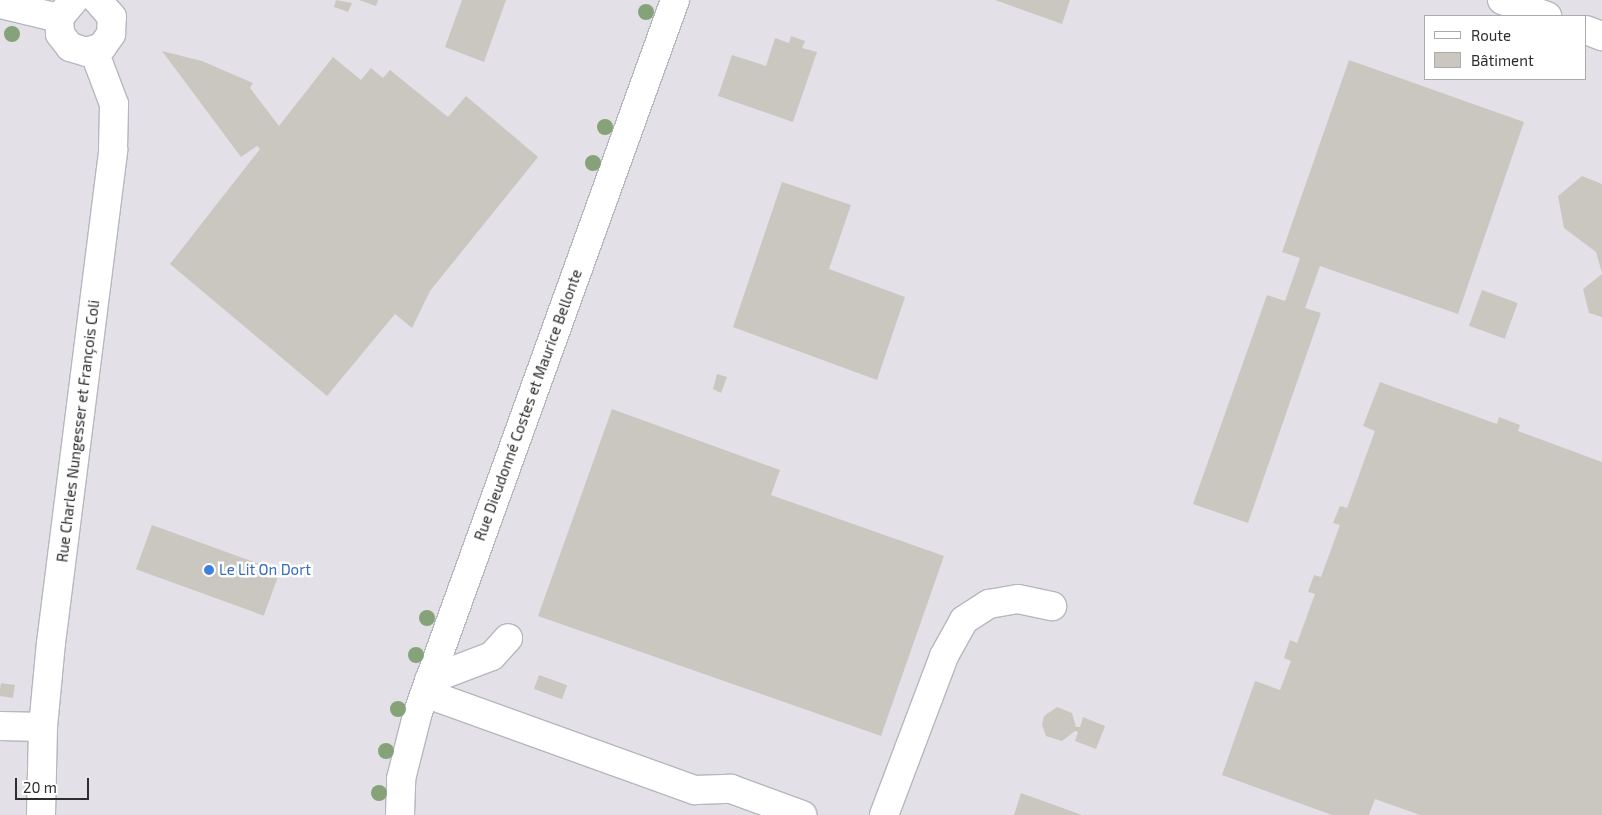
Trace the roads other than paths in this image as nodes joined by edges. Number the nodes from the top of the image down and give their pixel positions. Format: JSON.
{"nodes":[{"id":1,"x":675,"y":0,"type":"edge"},
{"id":2,"x":1502,"y":0,"type":"edge"},
{"id":3,"x":107,"y":3,"type":"edge"},
{"id":4,"x":0,"y":4,"type":"edge"},
{"id":5,"x":67,"y":9,"type":"edge"},
{"id":6,"x":1544,"y":15,"type":"edge"},
{"id":7,"x":1587,"y":30,"type":"edge"},
{"id":8,"x":1602,"y":36,"type":"edge"},
{"id":9,"x":94,"y":51,"type":"junction"},
{"id":10,"x":1052,"y":606,"type":"dead end"},
{"id":11,"x":508,"y":638,"type":"dead end"},
{"id":12,"x":427,"y":686,"type":"junction"},
{"id":13,"x":0,"y":726,"type":"edge"},
{"id":14,"x":42,"y":727,"type":"junction"},
{"id":15,"x":41,"y":815,"type":"edge"},
{"id":16,"x":400,"y":815,"type":"edge"},
{"id":17,"x":802,"y":815,"type":"edge"},
{"id":18,"x":884,"y":815,"type":"edge"}],
"edges":[{"from":1,"to":12,"type":"street","name":"Rue Dieudonné Costes et Maurice Bellonte"},
{"from":2,"to":6,"type":"street"},
{"from":3,"to":9,"type":"street"},
{"from":4,"to":5,"type":"street"},
{"from":5,"to":9,"type":"street"},
{"from":7,"to":8,"type":"street"},
{"from":9,"to":14,"type":"street","name":"Rue Charles Nungesser et François Coli"},
{"from":10,"to":18,"type":"street"},
{"from":11,"to":12,"type":"street"},
{"from":12,"to":16,"type":"street","name":"Rue Dieudonné Costes et Maurice Bellonte"},
{"from":12,"to":17,"type":"street"},
{"from":13,"to":14,"type":"street"},
{"from":14,"to":15,"type":"street","name":"Rue Charles Nungesser et François Coli"}]}
